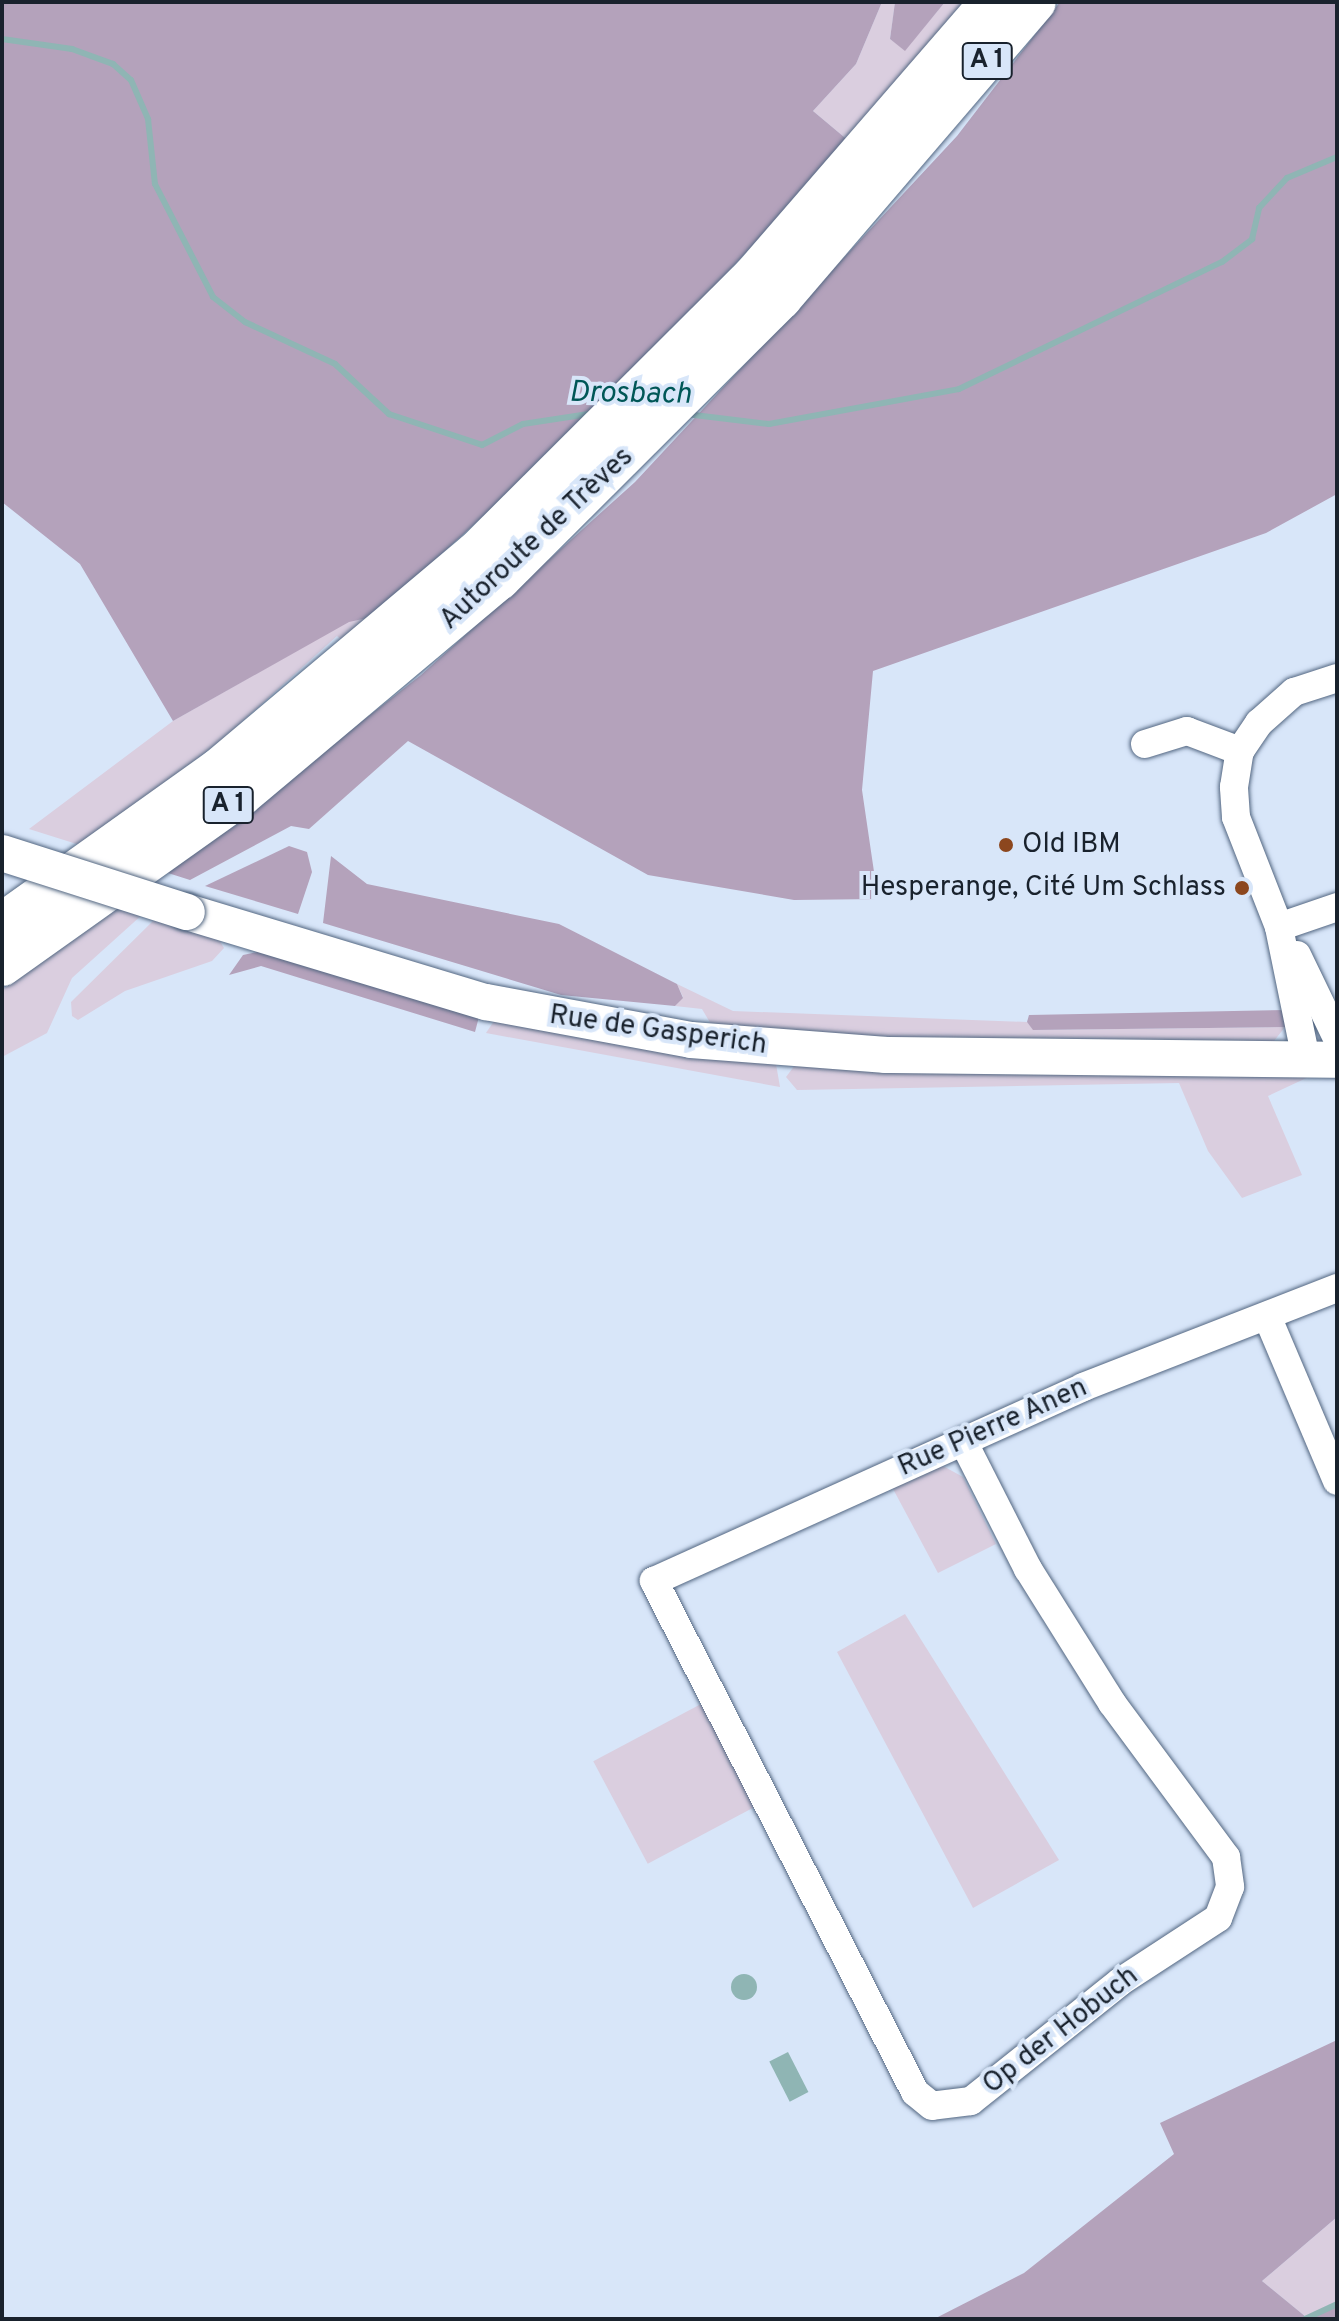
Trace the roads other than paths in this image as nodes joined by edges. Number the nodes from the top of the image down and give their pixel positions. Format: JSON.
{"nodes":[{"id":1,"x":991,"y":2,"type":"edge"},
{"id":2,"x":1035,"y":2,"type":"edge"},
{"id":3,"x":924,"y":111,"type":"junction"},
{"id":4,"x":431,"y":617,"type":"junction"},
{"id":5,"x":1337,"y":678,"type":"edge"},
{"id":6,"x":1145,"y":744,"type":"dead end"},
{"id":7,"x":1240,"y":751,"type":"junction"},
{"id":8,"x":2,"y":853,"type":"edge"},
{"id":9,"x":1337,"y":907,"type":"edge"},
{"id":10,"x":2,"y":924,"type":"edge"},
{"id":11,"x":1279,"y":927,"type":"junction"},
{"id":12,"x":2,"y":965,"type":"edge"},
{"id":13,"x":1321,"y":1042,"type":"edge"},
{"id":14,"x":1337,"y":1288,"type":"edge"},
{"id":15,"x":1267,"y":1316,"type":"junction"},
{"id":16,"x":963,"y":1441,"type":"junction"},
{"id":17,"x":1337,"y":1481,"type":"edge"},
{"id":18,"x":654,"y":1581,"type":"joint"}],
"edges":[{"from":1,"to":3,"type":"highway","name":"Autoroute de Trèves","number":"A 1"},
{"from":2,"to":3,"type":"highway","name":"Autoroute de Trèves","number":"A 1"},
{"from":3,"to":4,"type":"highway","name":"Autoroute de Trèves","number":"A 1"},
{"from":4,"to":10,"type":"highway","name":"Autoroute de Trèves","number":"A 1"},
{"from":4,"to":12,"type":"highway","name":"Autoroute de Trèves","number":"A 1"},
{"from":5,"to":7,"type":"street"},
{"from":6,"to":7,"type":"street"},
{"from":7,"to":11,"type":"street"},
{"from":8,"to":13,"type":"main road","name":"Rue de Gasperich","bridge":true},
{"from":9,"to":11,"type":"street"},
{"from":11,"to":13,"type":"street"},
{"from":14,"to":15,"type":"street","name":"Rue Pierre Anen"},
{"from":15,"to":16,"type":"street","name":"Rue Pierre Anen"},
{"from":15,"to":17,"type":"street"},
{"from":16,"to":18,"type":"street","name":"Rue Pierre Anen"},
{"from":16,"to":18,"type":"street","name":"Op der Hobuch"}]}
